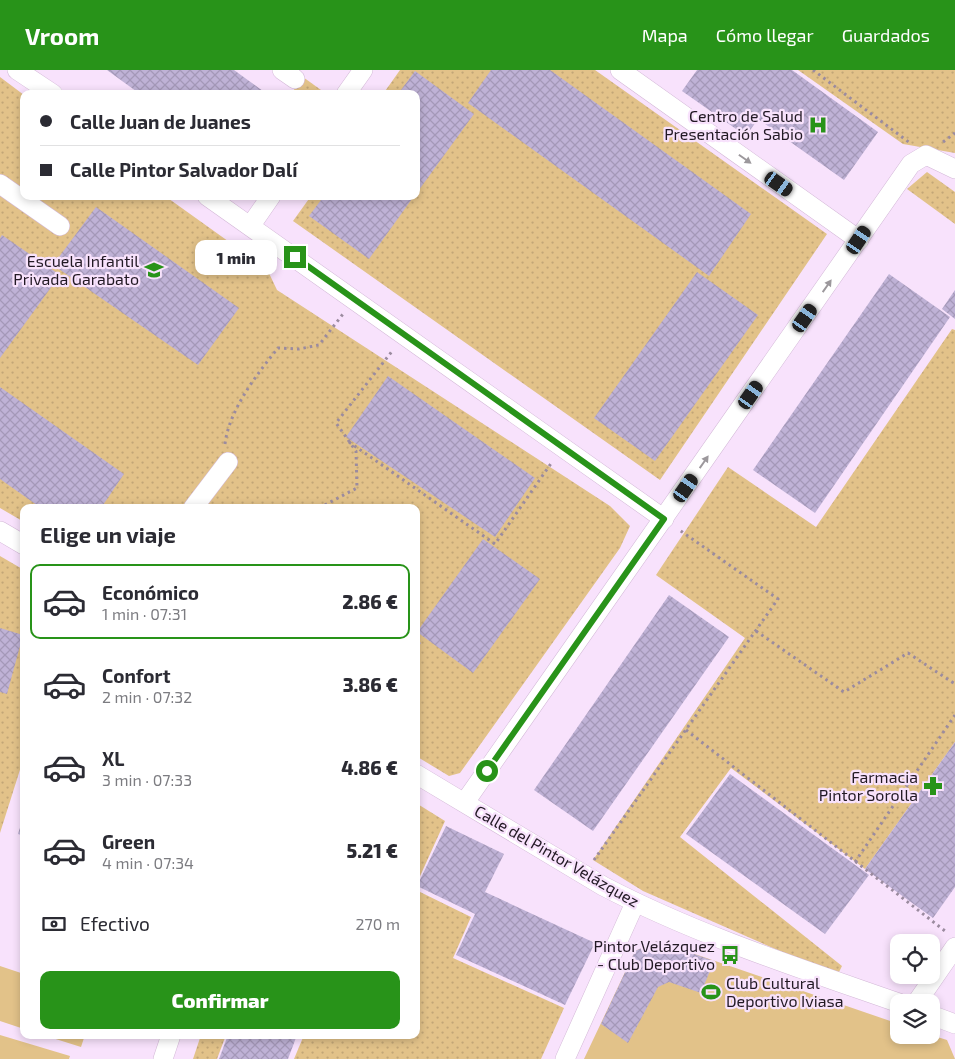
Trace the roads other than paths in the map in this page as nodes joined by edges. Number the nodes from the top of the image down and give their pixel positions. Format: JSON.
{"nodes":[{"id":1,"x":18,"y":70,"type":"edge"},
{"id":2,"x":363,"y":70,"type":"edge"},
{"id":3,"x":620,"y":70,"type":"edge"},
{"id":4,"x":47,"y":90,"type":"edge"},
{"id":5,"x":349,"y":90,"type":"edge"},
{"id":6,"x":955,"y":169,"type":"edge"},
{"id":7,"x":0,"y":184,"type":"edge"},
{"id":8,"x":20,"y":198,"type":"edge"},
{"id":9,"x":23,"y":200,"type":"edge"},
{"id":10,"x":213,"y":200,"type":"edge"},
{"id":11,"x":268,"y":200,"type":"edge"},
{"id":12,"x":251,"y":225,"type":"junction"},
{"id":13,"x":60,"y":226,"type":"dead end"},
{"id":14,"x":859,"y":240,"type":"junction"},
{"id":15,"x":228,"y":462,"type":"road end"},
{"id":16,"x":196,"y":504,"type":"edge"},
{"id":17,"x":664,"y":519,"type":"junction"},
{"id":18,"x":0,"y":531,"type":"edge"},
{"id":19,"x":20,"y":543,"type":"edge"},
{"id":20,"x":420,"y":776,"type":"edge"},
{"id":21,"x":465,"y":802,"type":"junction"},
{"id":22,"x":635,"y":903,"type":"junction"},
{"id":23,"x":951,"y":940,"type":"edge"},
{"id":24,"x":921,"y":994,"type":"edge"},
{"id":25,"x":890,"y":1000,"type":"edge"},
{"id":26,"x":940,"y":1018,"type":"edge"},
{"id":27,"x":955,"y":1024,"type":"edge"},
{"id":28,"x":170,"y":1039,"type":"edge"},
{"id":29,"x":163,"y":1059,"type":"edge"},
{"id":30,"x":565,"y":1059,"type":"edge"}],
"edges":[{"from":1,"to":4,"type":"street"},
{"from":2,"to":5,"type":"street"},
{"from":3,"to":14,"type":"street","one_way":true},
{"from":6,"to":14,"type":"street"},
{"from":7,"to":8,"type":"street"},
{"from":9,"to":13,"type":"street"},
{"from":10,"to":12,"type":"street"},
{"from":11,"to":12,"type":"street"},
{"from":12,"to":17,"type":"street"},
{"from":17,"to":14,"type":"street","one_way":true},
{"from":15,"to":16,"type":"street"},
{"from":17,"to":21,"type":"street"},
{"from":18,"to":19,"type":"street"},
{"from":20,"to":21,"type":"street","name":"Calle del Pintor Velázquez"},
{"from":21,"to":22,"type":"street","name":"Calle del Pintor Velázquez"},
{"from":22,"to":25,"type":"street","name":"Calle del Pintor Velázquez"},
{"from":22,"to":30,"type":"street"},
{"from":23,"to":24,"type":"street"},
{"from":26,"to":27,"type":"street"},
{"from":28,"to":29,"type":"street"}]}
